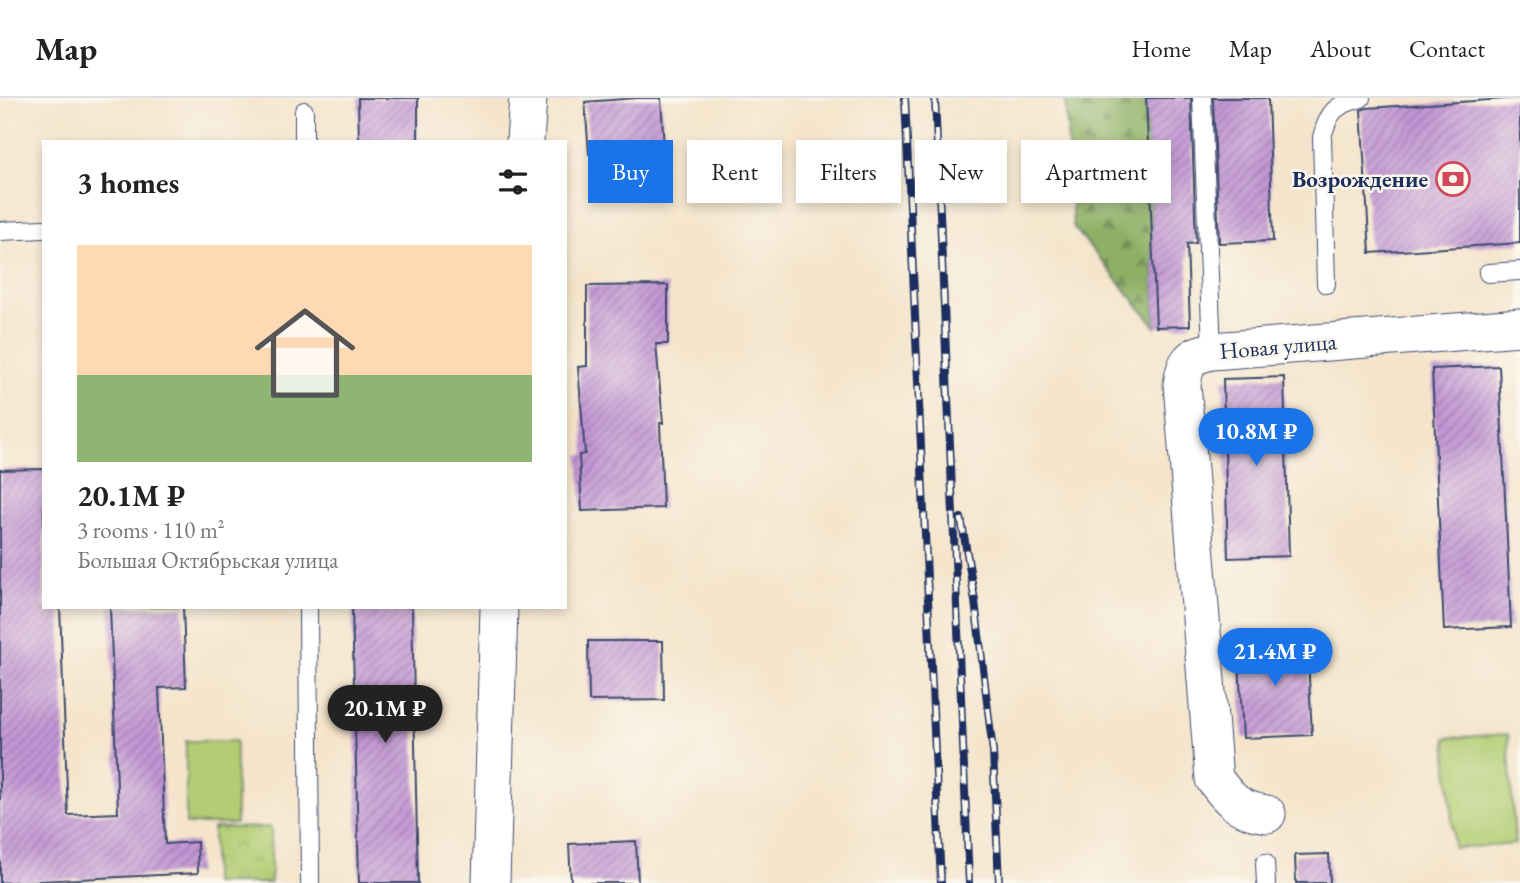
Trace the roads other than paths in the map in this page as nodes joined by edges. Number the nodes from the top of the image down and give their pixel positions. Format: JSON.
{"nodes":[{"id":1,"x":528,"y":98,"type":"edge"},
{"id":2,"x":1202,"y":98,"type":"edge"},
{"id":3,"x":1361,"y":98,"type":"edge"},
{"id":4,"x":304,"y":111,"type":"dead end"},
{"id":5,"x":304,"y":140,"type":"edge"},
{"id":6,"x":525,"y":140,"type":"edge"},
{"id":7,"x":42,"y":229,"type":"edge"},
{"id":8,"x":0,"y":231,"type":"edge"},
{"id":9,"x":1520,"y":271,"type":"edge"},
{"id":10,"x":1488,"y":273,"type":"dead end"},
{"id":11,"x":1326,"y":284,"type":"dead end"},
{"id":12,"x":1520,"y":327,"type":"edge"},
{"id":13,"x":1212,"y":351,"type":"junction"},
{"id":14,"x":308,"y":609,"type":"edge"},
{"id":15,"x":499,"y":609,"type":"edge"},
{"id":16,"x":1266,"y":814,"type":"dead end"},
{"id":17,"x":1265,"y":863,"type":"dead end"},
{"id":18,"x":310,"y":883,"type":"edge"},
{"id":19,"x":491,"y":883,"type":"edge"},
{"id":20,"x":1266,"y":883,"type":"edge"}],
"edges":[{"from":1,"to":6,"type":"street"},
{"from":2,"to":13,"type":"lane"},
{"from":3,"to":11,"type":"lane"},
{"from":4,"to":5,"type":"lane"},
{"from":7,"to":8,"type":"lane"},
{"from":9,"to":10,"type":"lane"},
{"from":12,"to":13,"type":"street","name":"Новая улица"},
{"from":13,"to":16,"type":"street","name":"Новая улица"},
{"from":14,"to":18,"type":"lane"},
{"from":15,"to":19,"type":"street"},
{"from":17,"to":20,"type":"lane"}]}
